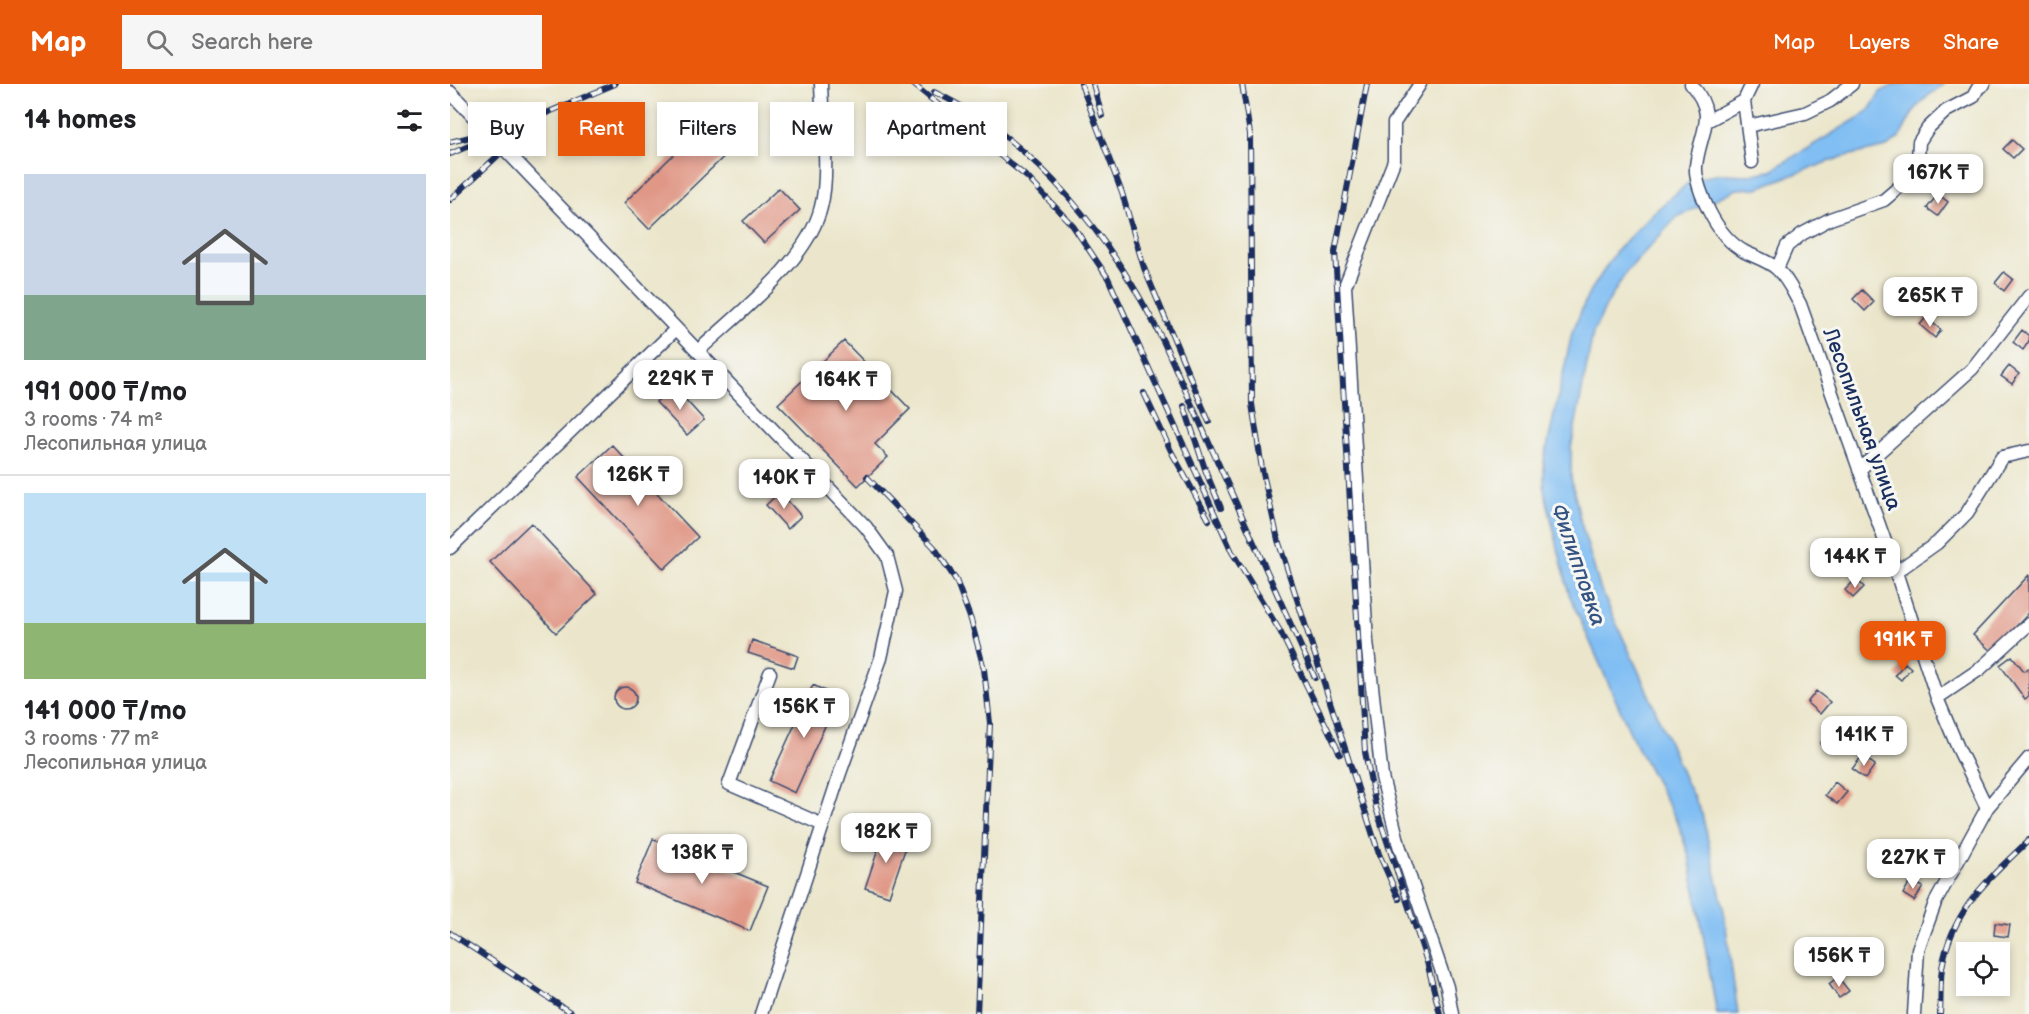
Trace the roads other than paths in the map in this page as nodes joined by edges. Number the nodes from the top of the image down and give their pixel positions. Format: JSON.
{"nodes":[{"id":1,"x":821,"y":84,"type":"edge"},
{"id":2,"x":1420,"y":84,"type":"edge"},
{"id":3,"x":1691,"y":84,"type":"edge"},
{"id":4,"x":1752,"y":84,"type":"edge"},
{"id":5,"x":1852,"y":84,"type":"edge"},
{"id":6,"x":1984,"y":84,"type":"edge"},
{"id":7,"x":450,"y":92,"type":"edge"},
{"id":8,"x":1744,"y":101,"type":"junction"},
{"id":9,"x":1707,"y":121,"type":"junction"},
{"id":10,"x":1748,"y":126,"type":"junction"},
{"id":11,"x":1752,"y":162,"type":"dead end"},
{"id":12,"x":1777,"y":269,"type":"junction"},
{"id":13,"x":2029,"y":296,"type":"edge"},
{"id":14,"x":676,"y":328,"type":"junction"},
{"id":15,"x":698,"y":351,"type":"junction"},
{"id":16,"x":2029,"y":451,"type":"edge"},
{"id":17,"x":1859,"y":470,"type":"junction"},
{"id":18,"x":450,"y":548,"type":"edge"},
{"id":19,"x":1896,"y":572,"type":"junction"},
{"id":20,"x":2029,"y":624,"type":"edge"},
{"id":21,"x":770,"y":673,"type":"dead end"},
{"id":22,"x":1937,"y":699,"type":"junction"},
{"id":23,"x":2029,"y":758,"type":"edge"},
{"id":24,"x":1987,"y":808,"type":"junction"},
{"id":25,"x":823,"y":825,"type":"junction"},
{"id":26,"x":761,"y":1014,"type":"edge"},
{"id":27,"x":1452,"y":1014,"type":"edge"},
{"id":28,"x":1914,"y":1014,"type":"edge"}],
"edges":[{"from":1,"to":15,"type":"street"},
{"from":2,"to":27,"type":"street"},
{"from":3,"to":9,"type":"street"},
{"from":4,"to":8,"type":"street"},
{"from":5,"to":10,"type":"street"},
{"from":6,"to":12,"type":"street"},
{"from":7,"to":14,"type":"street"},
{"from":8,"to":9,"type":"street"},
{"from":8,"to":10,"type":"street"},
{"from":9,"to":12,"type":"street","name":"Лесопильная улица"},
{"from":10,"to":11,"type":"street"},
{"from":12,"to":17,"type":"street","name":"Лесопильная улица"},
{"from":13,"to":17,"type":"street"},
{"from":14,"to":15,"type":"street"},
{"from":14,"to":18,"type":"street"},
{"from":15,"to":25,"type":"street"},
{"from":16,"to":19,"type":"street"},
{"from":17,"to":19,"type":"street","name":"Лесопильная улица"},
{"from":19,"to":22,"type":"street","name":"Лесопильная улица"},
{"from":20,"to":22,"type":"street"},
{"from":21,"to":25,"type":"street"},
{"from":22,"to":24,"type":"street","name":"Лесопильная улица"},
{"from":23,"to":24,"type":"street"},
{"from":24,"to":28,"type":"street"},
{"from":25,"to":26,"type":"street"}]}
